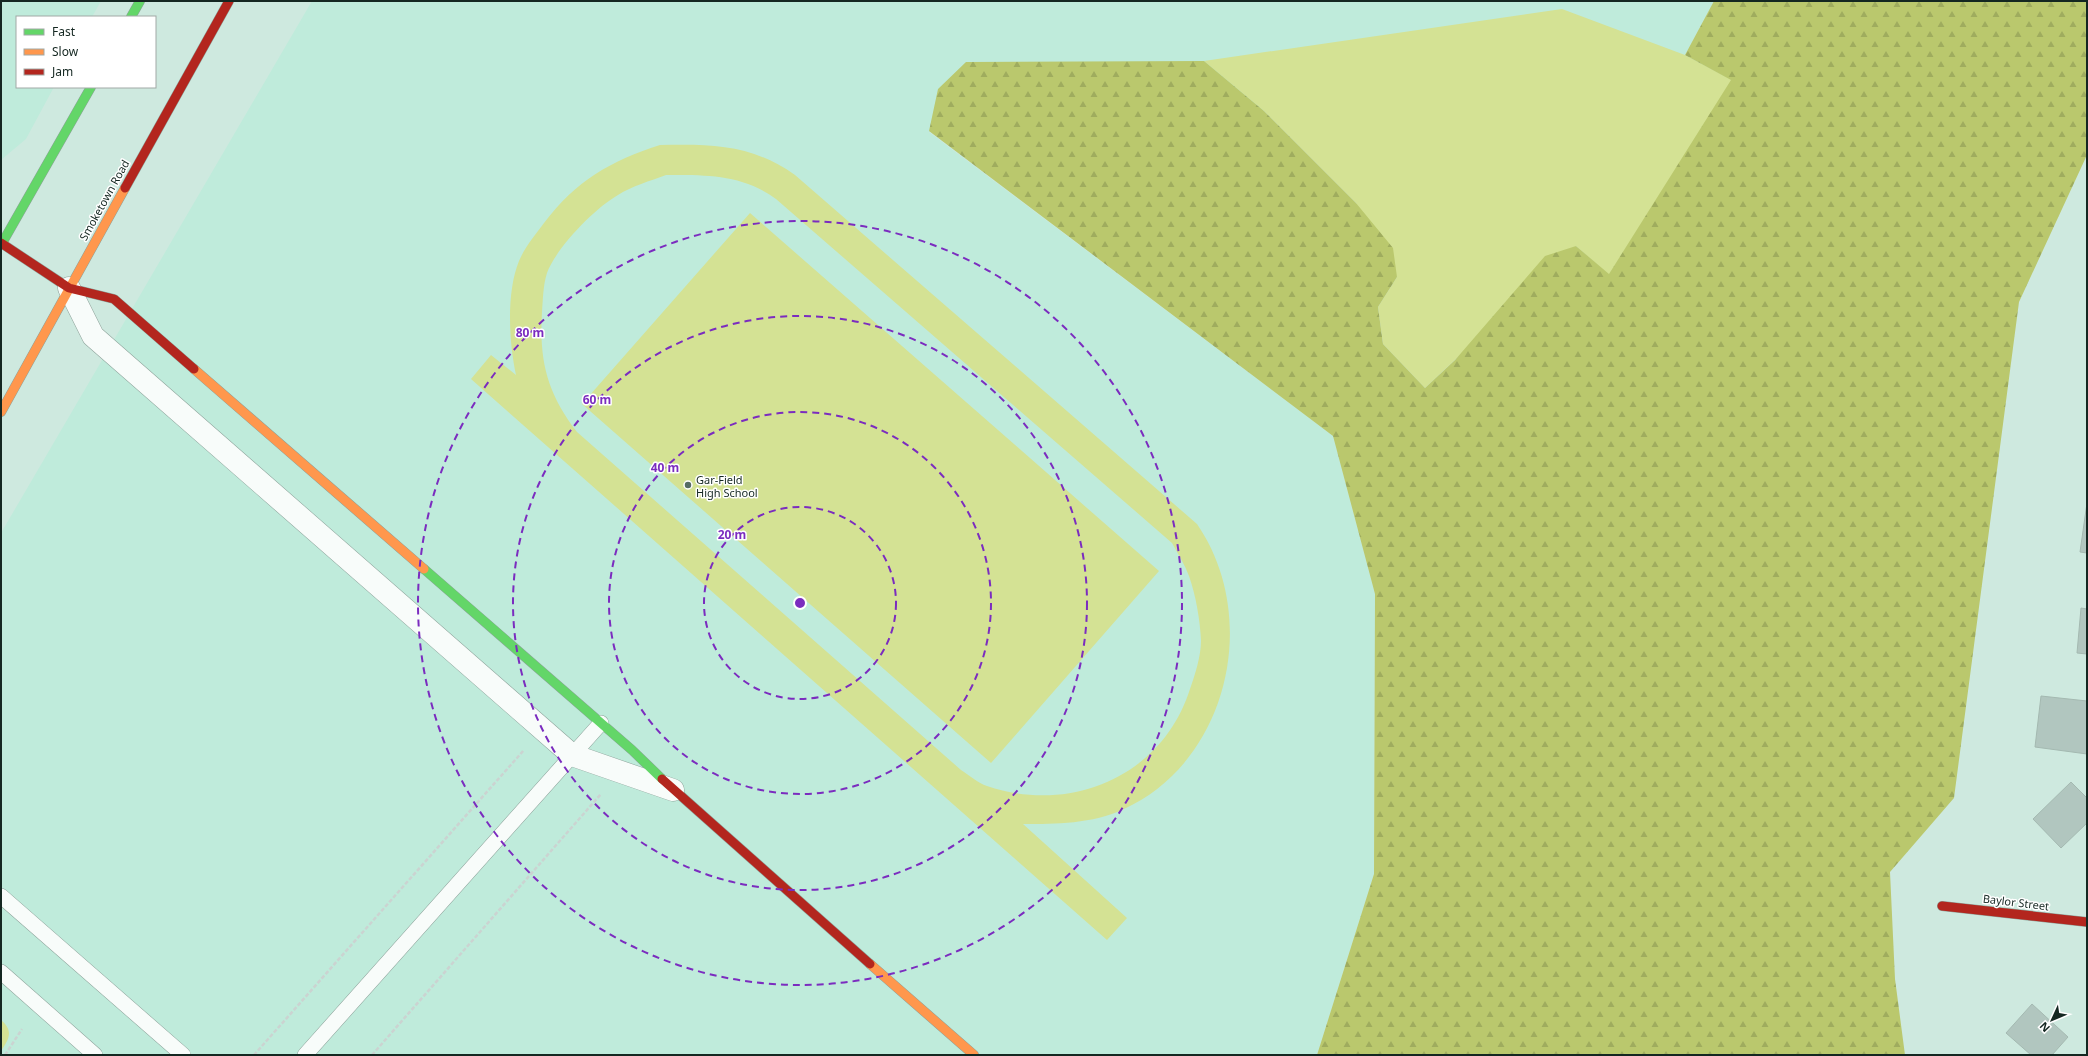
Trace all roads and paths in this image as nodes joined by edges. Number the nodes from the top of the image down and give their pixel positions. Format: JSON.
{"nodes":[{"id":1,"x":140,"y":1,"type":"edge"},
{"id":2,"x":229,"y":1,"type":"edge"},
{"id":3,"x":132,"y":16,"type":"edge"},
{"id":4,"x":90,"y":88,"type":"edge"},
{"id":5,"x":1,"y":244,"type":"edge"},
{"id":6,"x":69,"y":288,"type":"junction"},
{"id":7,"x":1,"y":412,"type":"edge"},
{"id":8,"x":600,"y":723,"type":"junction"},
{"id":9,"x":542,"y":730,"type":"junction"},
{"id":10,"x":572,"y":755,"type":"junction"},
{"id":11,"x":620,"y":772,"type":"junction"},
{"id":12,"x":673,"y":790,"type":"junction"},
{"id":13,"x":1,"y":896,"type":"edge"},
{"id":14,"x":1942,"y":906,"type":"dead end"},
{"id":15,"x":2087,"y":922,"type":"edge"},
{"id":16,"x":1,"y":972,"type":"edge"},
{"id":17,"x":22,"y":1029,"type":"dead end"},
{"id":18,"x":5,"y":1055,"type":"edge"},
{"id":19,"x":95,"y":1055,"type":"edge"},
{"id":20,"x":183,"y":1055,"type":"edge"},
{"id":21,"x":254,"y":1055,"type":"edge"},
{"id":22,"x":305,"y":1055,"type":"edge"},
{"id":23,"x":372,"y":1055,"type":"edge"},
{"id":24,"x":974,"y":1055,"type":"edge"}],
"edges":[{"from":1,"to":3,"type":"street"},
{"from":2,"to":6,"type":"street","name":"Smoketown Road"},
{"from":4,"to":5,"type":"street"},
{"from":5,"to":6,"type":"street"},
{"from":6,"to":7,"type":"street","name":"Smoketown Road"},
{"from":6,"to":8,"type":"street"},
{"from":6,"to":9,"type":"street"},
{"from":8,"to":10,"type":"lane"},
{"from":8,"to":12,"type":"street"},
{"from":9,"to":10,"type":"street"},
{"from":9,"to":21,"type":"path"},
{"from":10,"to":11,"type":"street"},
{"from":10,"to":22,"type":"lane"},
{"from":11,"to":12,"type":"street"},
{"from":11,"to":23,"type":"path"},
{"from":12,"to":24,"type":"street"},
{"from":13,"to":20,"type":"lane"},
{"from":14,"to":15,"type":"street","name":"Baylor Street"},
{"from":16,"to":19,"type":"lane"},
{"from":17,"to":18,"type":"path"}]}
